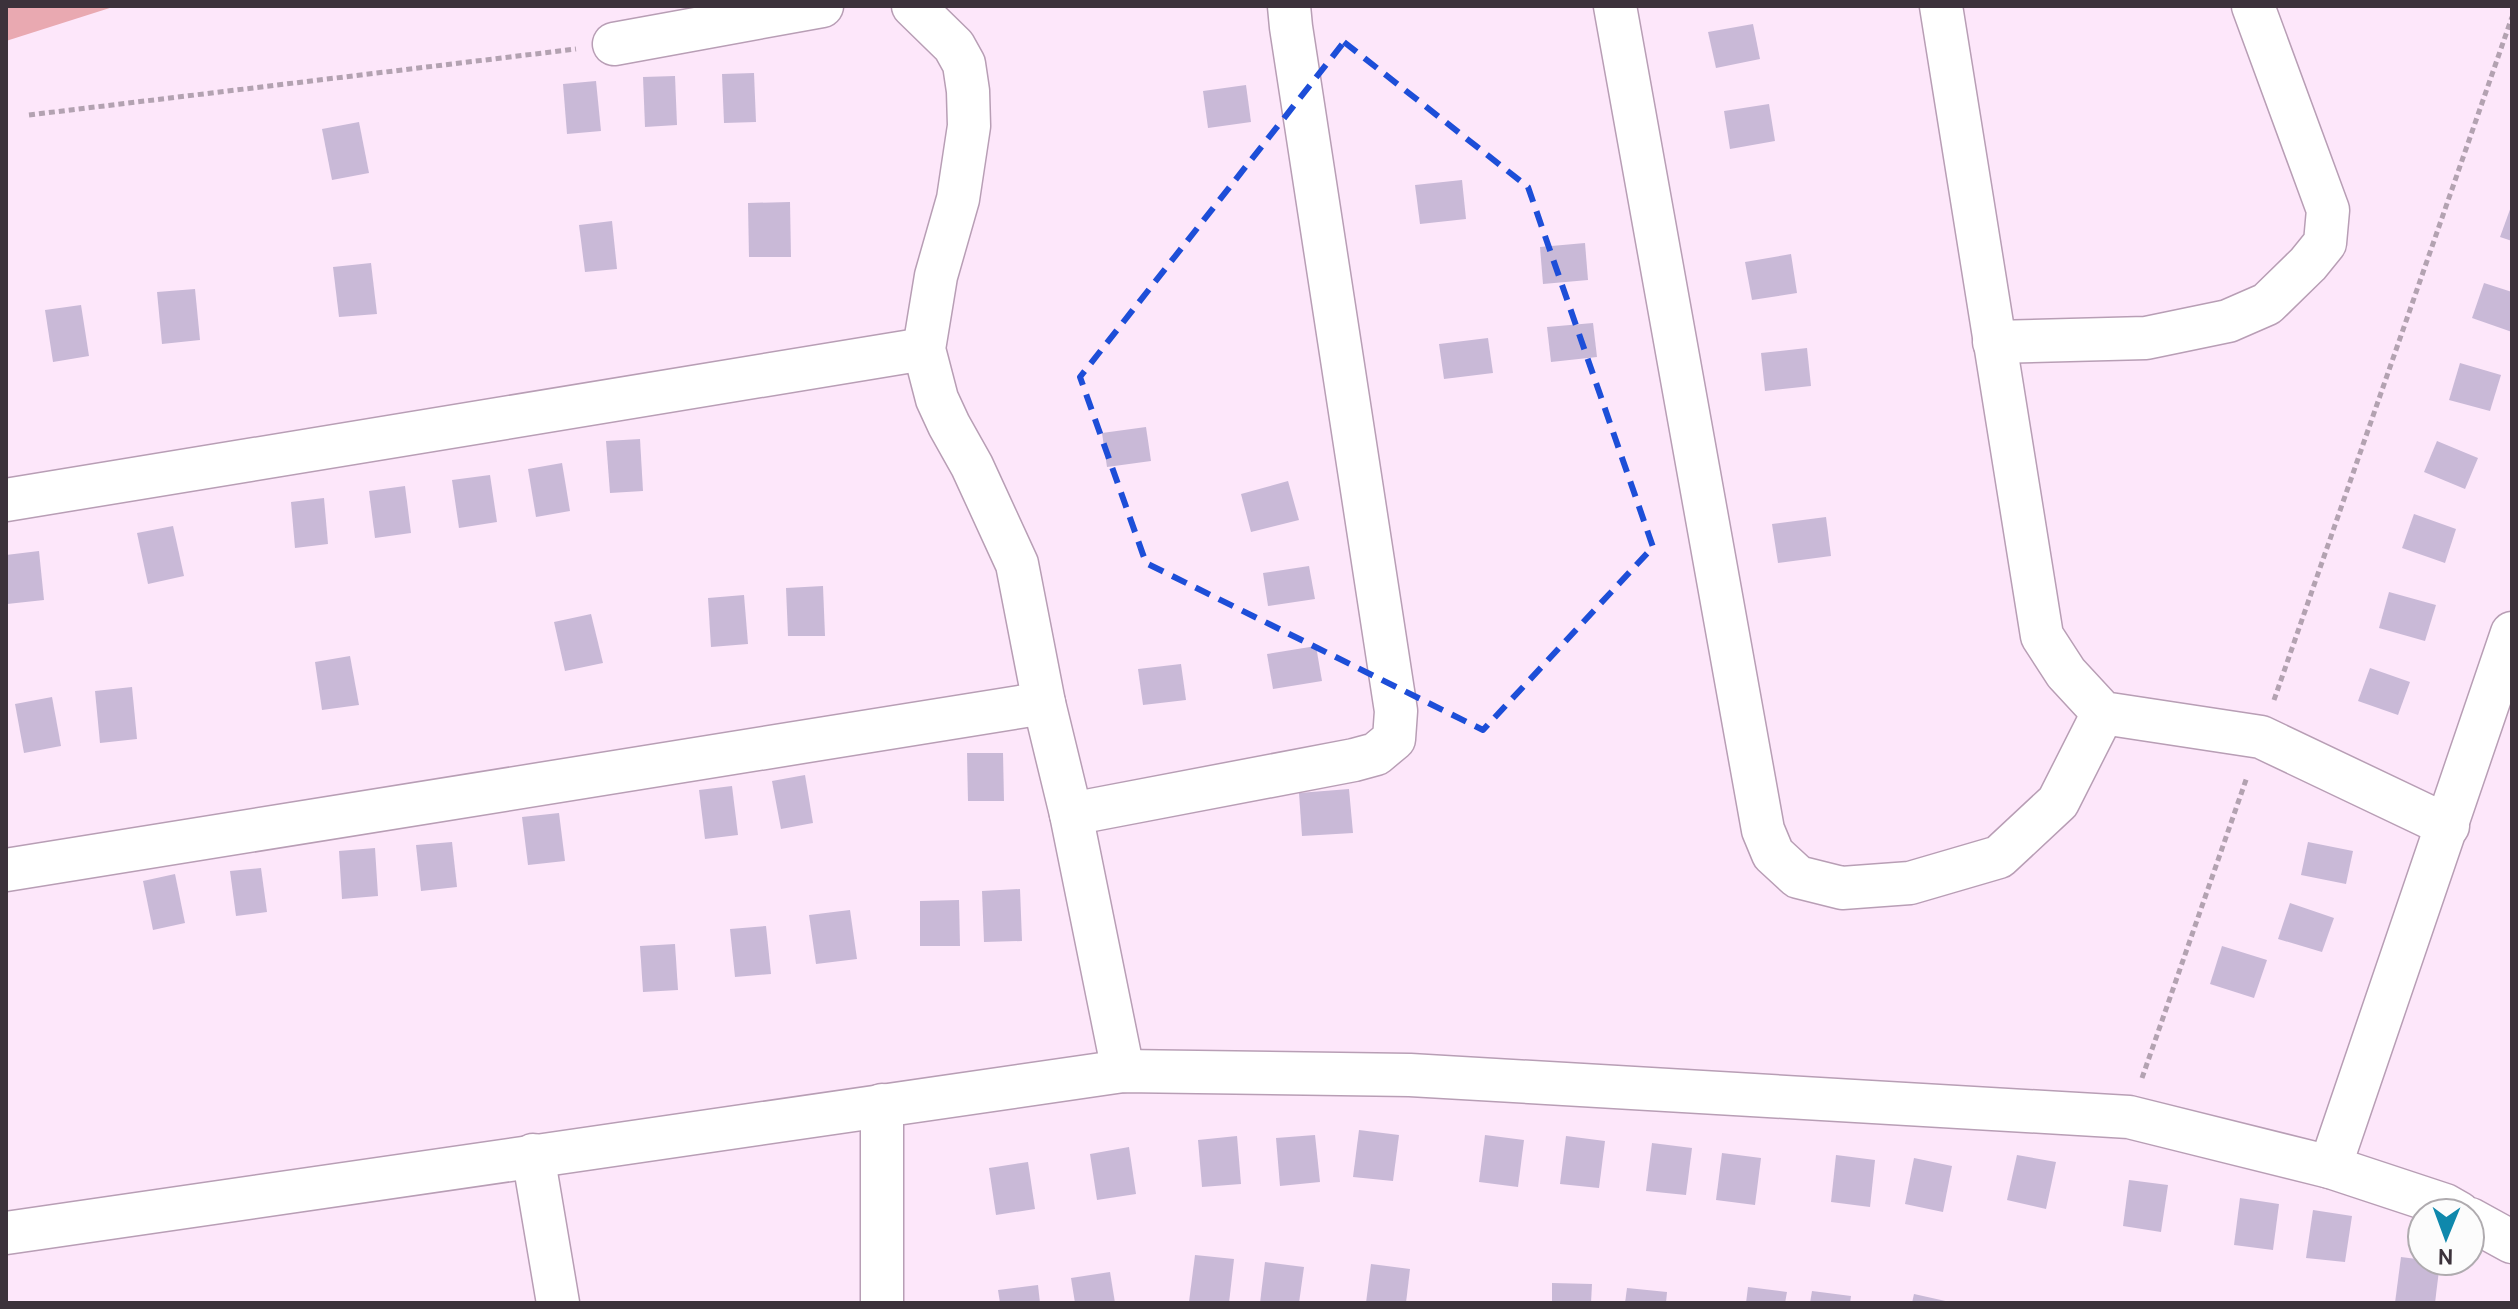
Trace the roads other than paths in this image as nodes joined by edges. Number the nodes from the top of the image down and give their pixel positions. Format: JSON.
{"nodes":[{"id":1,"x":822,"y":6,"type":"edge"},
{"id":2,"x":913,"y":6,"type":"edge"},
{"id":3,"x":1289,"y":6,"type":"edge"},
{"id":4,"x":1615,"y":6,"type":"edge"},
{"id":5,"x":1941,"y":6,"type":"edge"},
{"id":6,"x":2253,"y":6,"type":"edge"},
{"id":7,"x":614,"y":44,"type":"road end"},
{"id":8,"x":1994,"y":342,"type":"junction"},
{"id":9,"x":924,"y":349,"type":"junction"},
{"id":10,"x":6,"y":500,"type":"edge"},
{"id":11,"x":2512,"y":633,"type":"edge"},
{"id":12,"x":1044,"y":703,"type":"junction"},
{"id":13,"x":2103,"y":713,"type":"junction"},
{"id":14,"x":1071,"y":814,"type":"junction"},
{"id":15,"x":2448,"y":826,"type":"junction"},
{"id":16,"x":6,"y":870,"type":"edge"},
{"id":17,"x":1123,"y":1071,"type":"junction"},
{"id":18,"x":882,"y":1105,"type":"junction"},
{"id":19,"x":533,"y":1155,"type":"junction"},
{"id":20,"x":2330,"y":1167,"type":"junction"},
{"id":21,"x":2421,"y":1197,"type":"edge"},
{"id":22,"x":2486,"y":1228,"type":"edge"},
{"id":23,"x":6,"y":1233,"type":"edge"},
{"id":24,"x":2512,"y":1242,"type":"edge"},
{"id":25,"x":558,"y":1303,"type":"edge"},
{"id":26,"x":882,"y":1303,"type":"edge"}],
"edges":[{"from":1,"to":7,"type":"street"},
{"from":2,"to":9,"type":"street"},
{"from":3,"to":14,"type":"street"},
{"from":4,"to":13,"type":"street"},
{"from":5,"to":8,"type":"street"},
{"from":6,"to":8,"type":"street"},
{"from":8,"to":13,"type":"street"},
{"from":9,"to":10,"type":"street"},
{"from":9,"to":12,"type":"street"},
{"from":11,"to":15,"type":"street"},
{"from":12,"to":14,"type":"street"},
{"from":12,"to":16,"type":"street"},
{"from":13,"to":15,"type":"street"},
{"from":14,"to":17,"type":"street"},
{"from":15,"to":20,"type":"street"},
{"from":17,"to":18,"type":"street"},
{"from":17,"to":20,"type":"street"},
{"from":18,"to":19,"type":"street"},
{"from":18,"to":26,"type":"street"},
{"from":19,"to":23,"type":"street"},
{"from":19,"to":25,"type":"street"},
{"from":20,"to":21,"type":"street"},
{"from":22,"to":24,"type":"street"}]}
